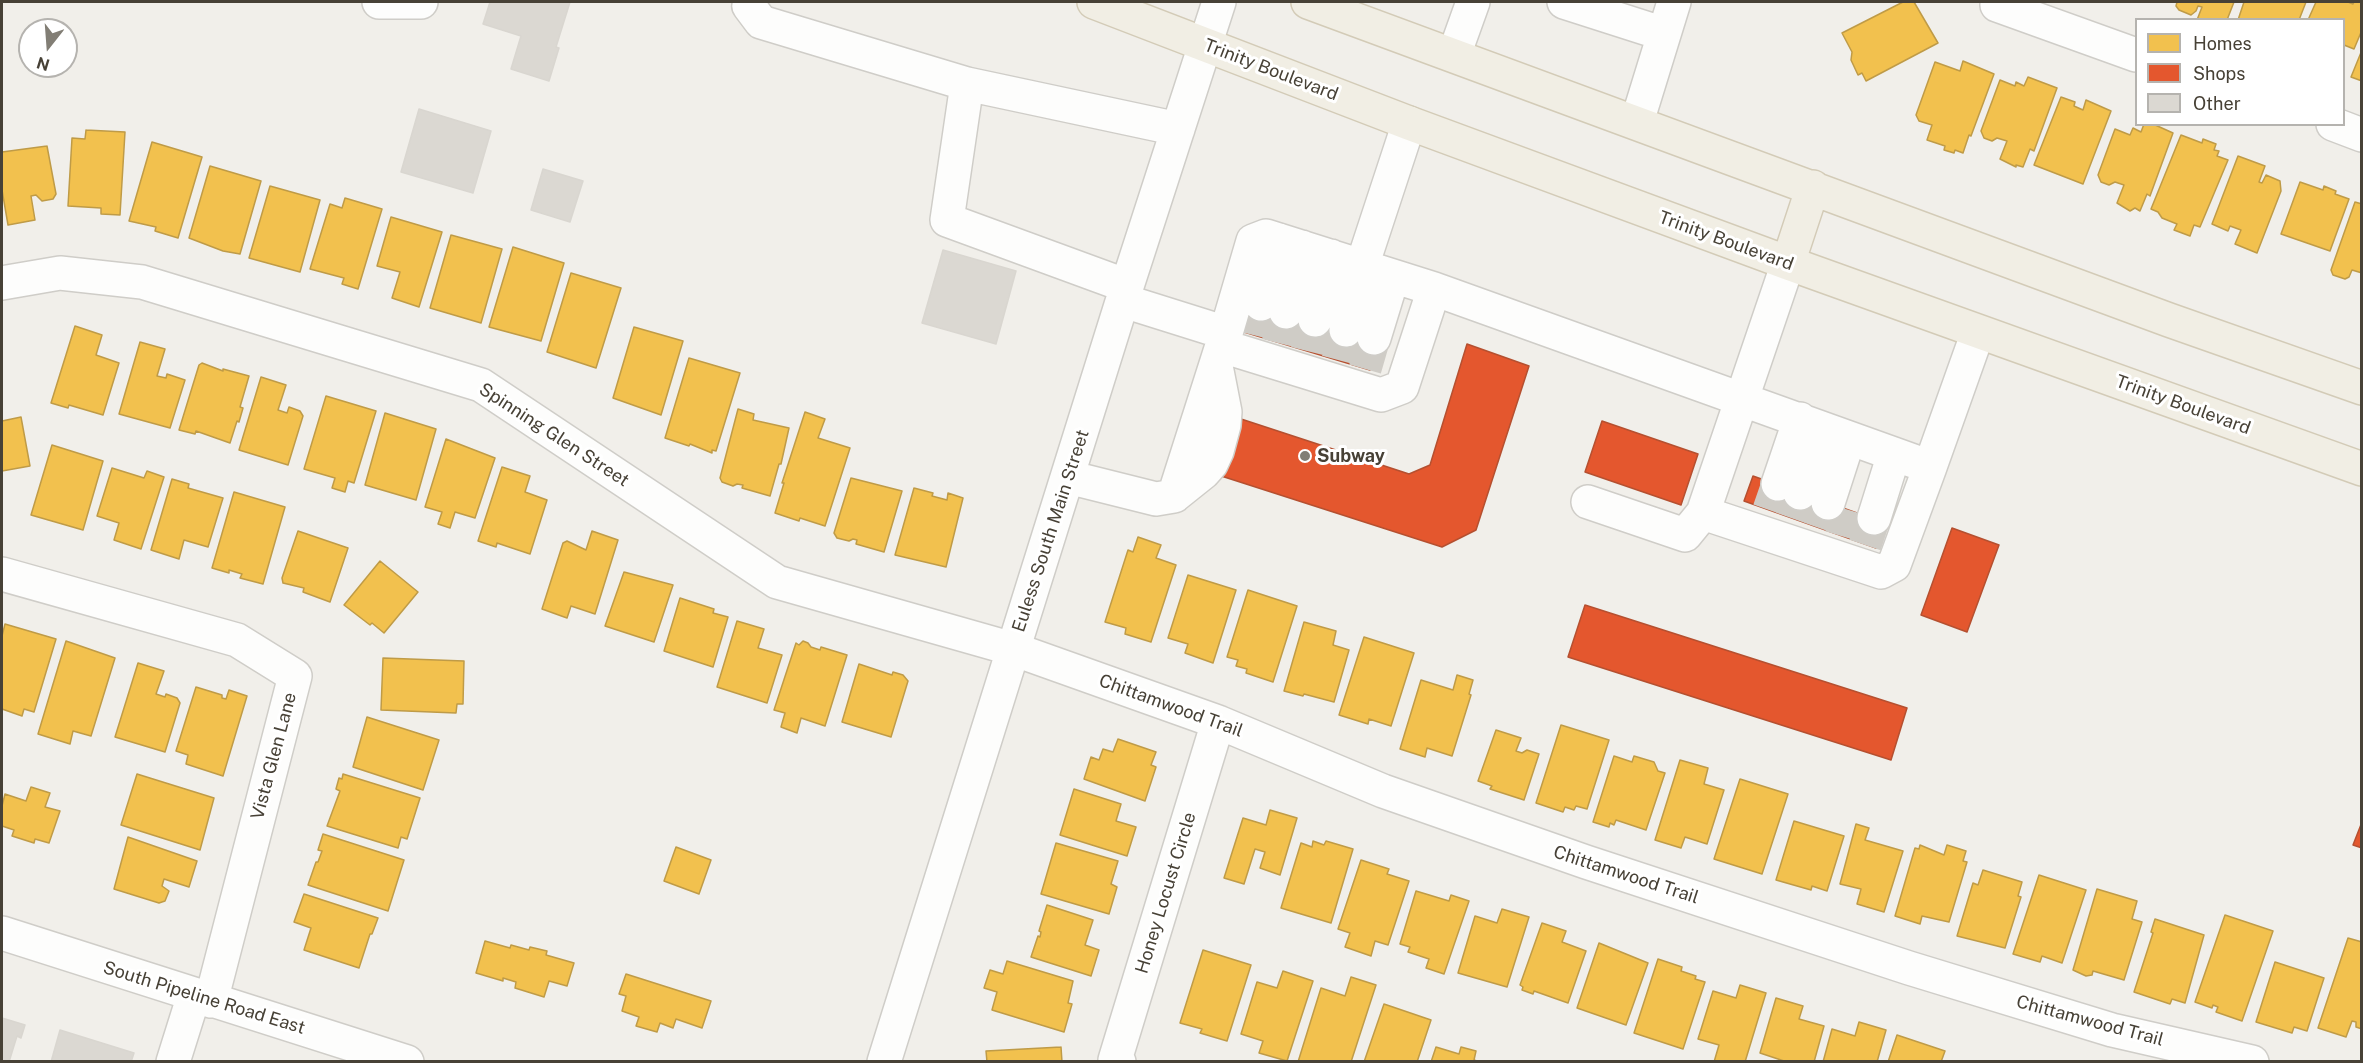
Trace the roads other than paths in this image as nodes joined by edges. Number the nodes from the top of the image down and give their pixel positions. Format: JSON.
{"nodes":[{"id":1,"x":379,"y":2,"type":"edge"},
{"id":2,"x":421,"y":2,"type":"edge"},
{"id":3,"x":1094,"y":2,"type":"edge"},
{"id":4,"x":1219,"y":2,"type":"edge"},
{"id":5,"x":1308,"y":2,"type":"edge"},
{"id":6,"x":1473,"y":2,"type":"edge"},
{"id":7,"x":1674,"y":2,"type":"edge"},
{"id":8,"x":745,"y":3,"type":"edge"},
{"id":9,"x":1571,"y":3,"type":"edge"},
{"id":10,"x":1997,"y":3,"type":"edge"},
{"id":11,"x":1617,"y":10,"type":"edge"},
{"id":12,"x":1664,"y":34,"type":"junction"},
{"id":13,"x":1205,"y":44,"type":"junction"},
{"id":14,"x":1454,"y":55,"type":"junction"},
{"id":15,"x":2135,"y":55,"type":"edge"},
{"id":16,"x":967,"y":84,"type":"junction"},
{"id":17,"x":1637,"y":122,"type":"junction"},
{"id":18,"x":1409,"y":123,"type":"junction"},
{"id":19,"x":2338,"y":126,"type":"edge"},
{"id":20,"x":1178,"y":129,"type":"junction"},
{"id":21,"x":2361,"y":135,"type":"edge"},
{"id":22,"x":1813,"y":187,"type":"junction"},
{"id":23,"x":1304,"y":247,"type":"junction"},
{"id":24,"x":1788,"y":264,"type":"junction"},
{"id":25,"x":1362,"y":266,"type":"junction"},
{"id":26,"x":1393,"y":276,"type":"junction"},
{"id":27,"x":2,"y":283,"type":"edge"},
{"id":28,"x":1434,"y":290,"type":"junction"},
{"id":29,"x":1125,"y":294,"type":"junction"},
{"id":30,"x":1978,"y":332,"type":"junction"},
{"id":31,"x":1266,"y":341,"type":"junction"},
{"id":32,"x":1352,"y":361,"type":"junction"},
{"id":33,"x":2361,"y":388,"type":"edge"},
{"id":34,"x":1743,"y":399,"type":"junction"},
{"id":35,"x":1835,"y":433,"type":"junction"},
{"id":36,"x":1930,"y":467,"type":"junction"},
{"id":37,"x":2361,"y":468,"type":"edge"},
{"id":38,"x":1068,"y":477,"type":"junction"},
{"id":39,"x":1587,"y":502,"type":"dead end"},
{"id":40,"x":1703,"y":513,"type":"junction"},
{"id":41,"x":1806,"y":522,"type":"junction"},
{"id":42,"x":2,"y":573,"type":"edge"},
{"id":43,"x":1013,"y":649,"type":"junction"},
{"id":44,"x":1218,"y":722,"type":"junction"},
{"id":45,"x":2,"y":933,"type":"edge"},
{"id":46,"x":202,"y":998,"type":"junction"},
{"id":47,"x":375,"y":1057,"type":"edge"},
{"id":48,"x":173,"y":1062,"type":"edge"},
{"id":49,"x":407,"y":1062,"type":"edge"},
{"id":50,"x":884,"y":1062,"type":"edge"},
{"id":51,"x":1119,"y":1062,"type":"edge"},
{"id":52,"x":2252,"y":1062,"type":"edge"}],
"edges":[{"from":1,"to":2,"type":"street"},
{"from":3,"to":13,"type":"main road","name":"Trinity Boulevard"},
{"from":4,"to":13,"type":"street","name":"Euless South Main Street"},
{"from":5,"to":14,"type":"main road"},
{"from":6,"to":14,"type":"street"},
{"from":7,"to":12,"type":"street"},
{"from":8,"to":16,"type":"street"},
{"from":9,"to":11,"type":"street"},
{"from":10,"to":15,"type":"street"},
{"from":11,"to":12,"type":"street"},
{"from":12,"to":17,"type":"street"},
{"from":13,"to":18,"type":"main road","name":"Trinity Boulevard"},
{"from":13,"to":20,"type":"street","name":"Euless South Main Street"},
{"from":14,"to":17,"type":"main road"},
{"from":16,"to":20,"type":"street"},
{"from":16,"to":29,"type":"street"},
{"from":17,"to":22,"type":"main road"},
{"from":18,"to":24,"type":"main road","name":"Trinity Boulevard"},
{"from":18,"to":25,"type":"street"},
{"from":19,"to":21,"type":"street"},
{"from":20,"to":29,"type":"street","name":"Euless South Main Street"},
{"from":22,"to":24,"type":"main road"},
{"from":22,"to":33,"type":"main road"},
{"from":23,"to":25,"type":"street"},
{"from":23,"to":31,"type":"street"},
{"from":23,"to":31,"type":"street"},
{"from":23,"to":31,"type":"street"},
{"from":24,"to":30,"type":"main road","name":"Trinity Boulevard"},
{"from":24,"to":34,"type":"street"},
{"from":25,"to":26,"type":"street"},
{"from":25,"to":32,"type":"street"},
{"from":26,"to":28,"type":"street"},
{"from":26,"to":32,"type":"street"},
{"from":27,"to":43,"type":"street","name":"Spinning Glen Street"},
{"from":28,"to":32,"type":"street"},
{"from":28,"to":34,"type":"street"},
{"from":29,"to":31,"type":"street"},
{"from":29,"to":38,"type":"street","name":"Euless South Main Street"},
{"from":30,"to":36,"type":"street"},
{"from":30,"to":37,"type":"main road","name":"Trinity Boulevard"},
{"from":31,"to":32,"type":"street"},
{"from":31,"to":38,"type":"street"},
{"from":34,"to":35,"type":"street"},
{"from":34,"to":40,"type":"street"},
{"from":35,"to":36,"type":"street"},
{"from":35,"to":41,"type":"street"},
{"from":35,"to":41,"type":"street"},
{"from":35,"to":41,"type":"street"},
{"from":36,"to":41,"type":"street"},
{"from":38,"to":43,"type":"street","name":"Euless South Main Street"},
{"from":39,"to":40,"type":"street"},
{"from":40,"to":41,"type":"street"},
{"from":42,"to":46,"type":"street","name":"Vista Glen Lane"},
{"from":43,"to":44,"type":"street","name":"Chittamwood Trail"},
{"from":43,"to":50,"type":"street","name":"Euless South Main Street"},
{"from":44,"to":51,"type":"street","name":"Honey Locust Circle"},
{"from":44,"to":52,"type":"street","name":"Chittamwood Trail"},
{"from":45,"to":46,"type":"street","name":"South Pipeline Road East"},
{"from":46,"to":47,"type":"street","name":"South Pipeline Road East"},
{"from":46,"to":48,"type":"street"},
{"from":47,"to":49,"type":"street","name":"South Pipeline Road East"}]}
